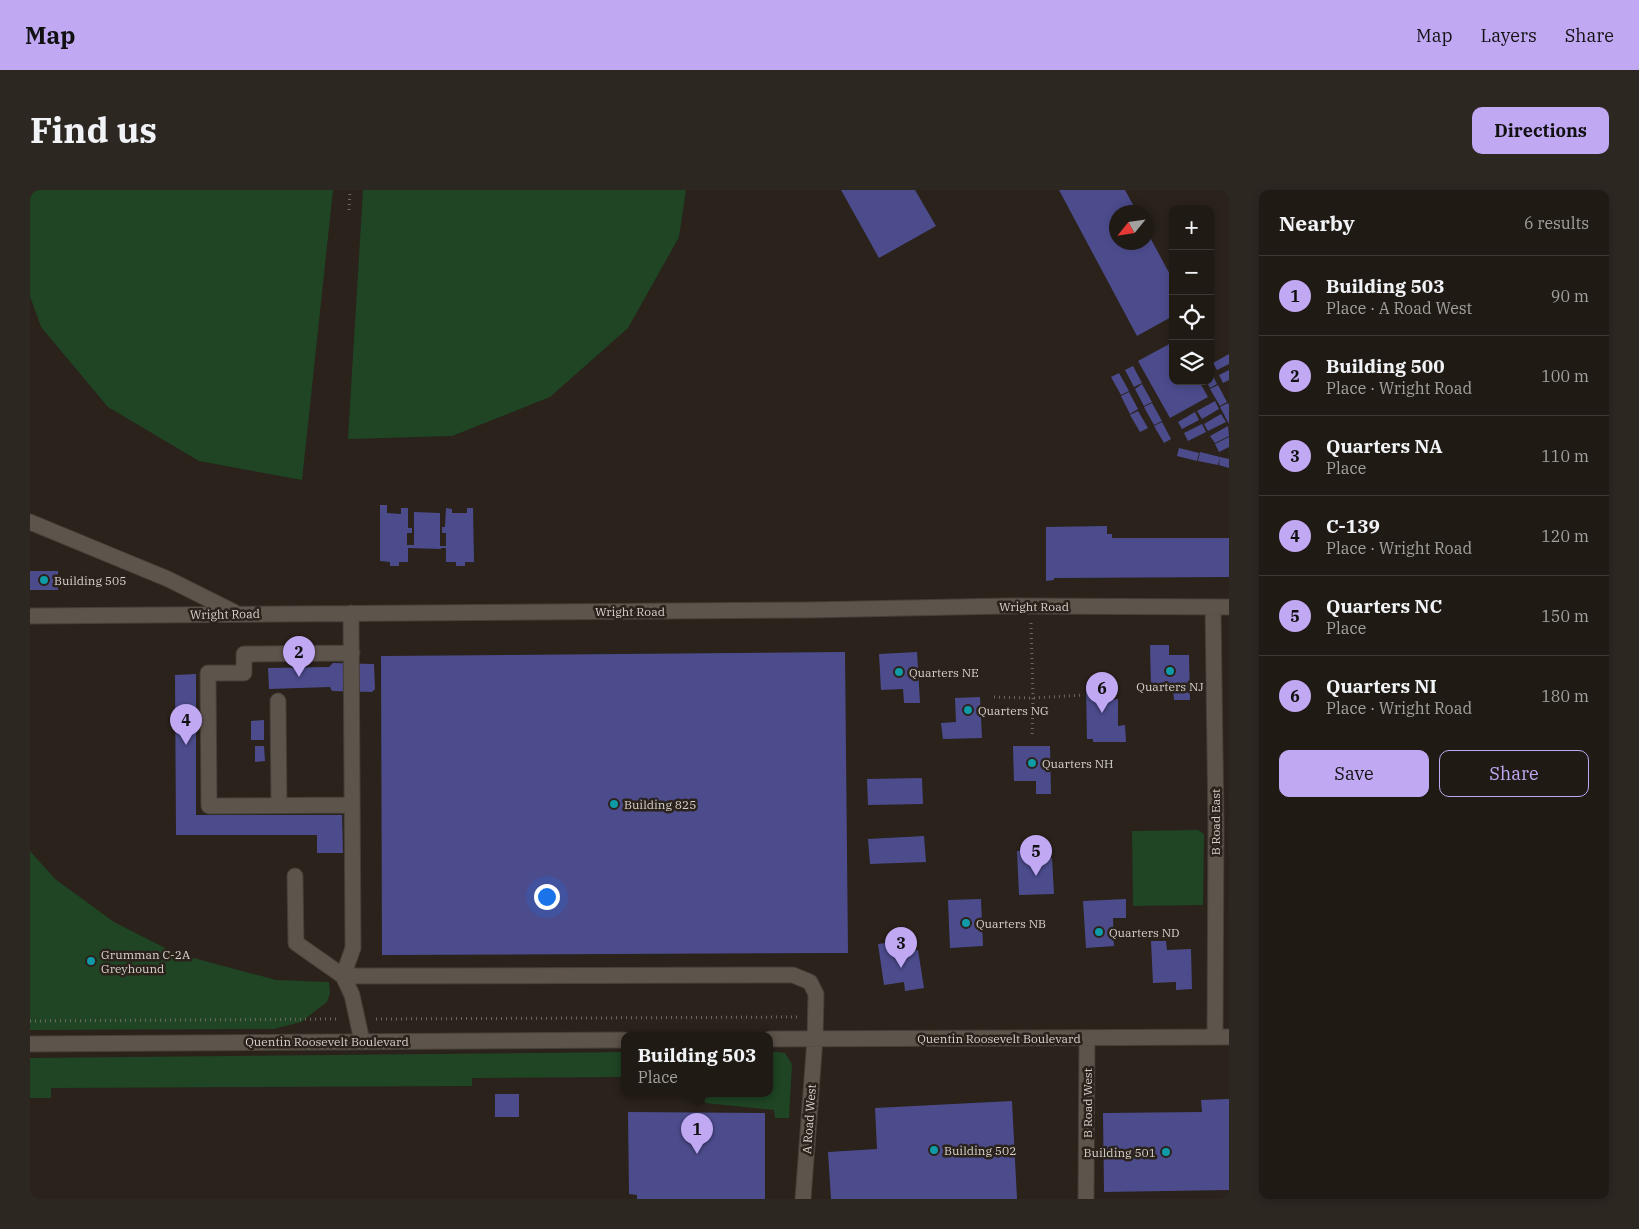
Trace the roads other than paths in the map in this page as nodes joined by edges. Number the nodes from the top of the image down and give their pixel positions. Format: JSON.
{"nodes":[{"id":1,"x":30,"y":522,"type":"edge"},
{"id":2,"x":1213,"y":607,"type":"junction"},
{"id":3,"x":1229,"y":607,"type":"edge"},
{"id":4,"x":351,"y":613,"type":"junction"},
{"id":5,"x":238,"y":614,"type":"junction"},
{"id":6,"x":30,"y":616,"type":"edge"},
{"id":7,"x":352,"y":653,"type":"junction"},
{"id":8,"x":278,"y":701,"type":"dead end"},
{"id":9,"x":352,"y":805,"type":"junction"},
{"id":10,"x":279,"y":806,"type":"junction"},
{"id":11,"x":295,"y":876,"type":"dead end"},
{"id":12,"x":343,"y":976,"type":"junction"},
{"id":13,"x":1222,"y":1037,"type":"edge"},
{"id":14,"x":1087,"y":1038,"type":"junction"},
{"id":15,"x":773,"y":1039,"type":"edge"},
{"id":16,"x":815,"y":1039,"type":"junction"},
{"id":17,"x":621,"y":1040,"type":"edge"},
{"id":18,"x":362,"y":1041,"type":"junction"},
{"id":19,"x":30,"y":1044,"type":"edge"},
{"id":20,"x":803,"y":1199,"type":"edge"},
{"id":21,"x":1086,"y":1199,"type":"edge"}],
"edges":[{"from":1,"to":5,"type":"street"},
{"from":2,"to":3,"type":"street","name":"Wright Road"},
{"from":2,"to":4,"type":"street","name":"Wright Road"},
{"from":2,"to":13,"type":"street","name":"B Road East"},
{"from":4,"to":5,"type":"street","name":"Wright Road"},
{"from":4,"to":7,"type":"street"},
{"from":5,"to":6,"type":"street","name":"Wright Road"},
{"from":7,"to":9,"type":"street"},
{"from":7,"to":10,"type":"street"},
{"from":8,"to":10,"type":"street"},
{"from":9,"to":10,"type":"street"},
{"from":9,"to":12,"type":"street"},
{"from":11,"to":12,"type":"street"},
{"from":12,"to":16,"type":"street","name":"A Road West"},
{"from":12,"to":18,"type":"street"},
{"from":13,"to":14,"type":"street","name":"Quentin Roosevelt Boulevard"},
{"from":14,"to":16,"type":"street","name":"Quentin Roosevelt Boulevard"},
{"from":14,"to":21,"type":"street","name":"B Road West"},
{"from":15,"to":16,"type":"street","name":"Quentin Roosevelt Boulevard"},
{"from":16,"to":20,"type":"street","name":"A Road West"},
{"from":17,"to":18,"type":"street","name":"Quentin Roosevelt Boulevard"},
{"from":18,"to":19,"type":"street","name":"Quentin Roosevelt Boulevard"}]}
